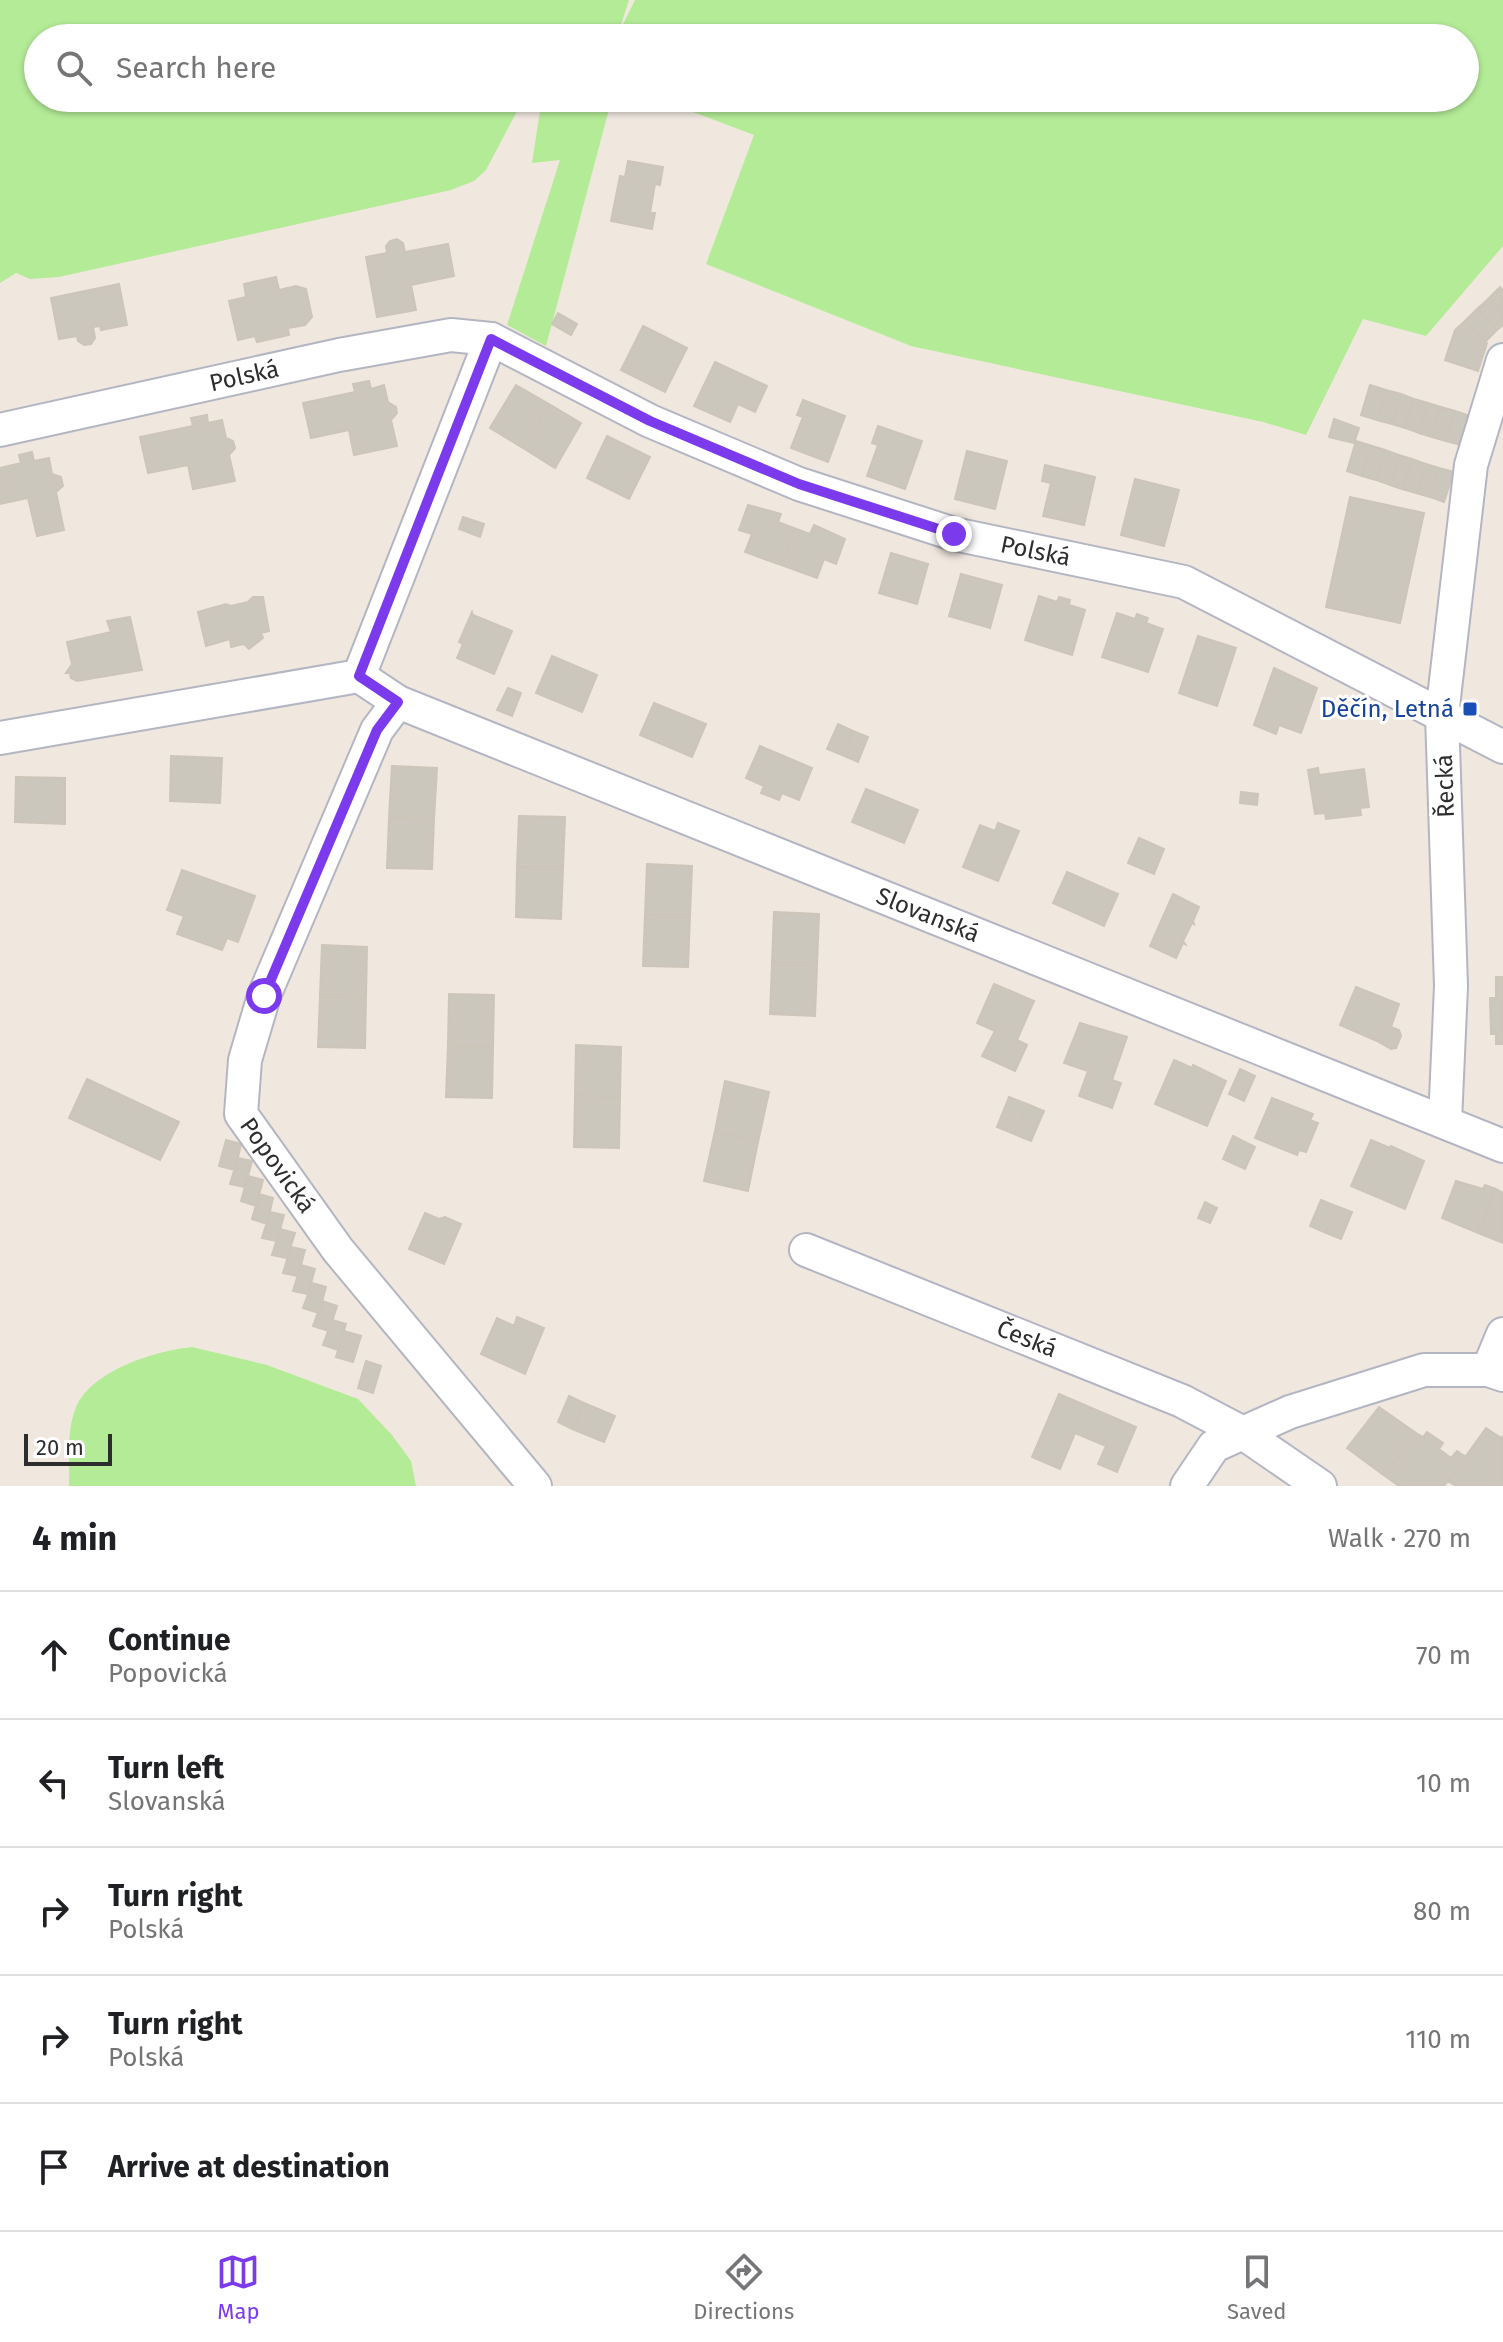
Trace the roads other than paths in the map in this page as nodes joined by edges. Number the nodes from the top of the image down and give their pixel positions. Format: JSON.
{"nodes":[{"id":1,"x":491,"y":339,"type":"junction"},
{"id":2,"x":1503,"y":360,"type":"edge"},
{"id":3,"x":0,"y":430,"type":"edge"},
{"id":4,"x":359,"y":676,"type":"junction"},
{"id":5,"x":398,"y":702,"type":"junction"},
{"id":6,"x":1442,"y":715,"type":"junction"},
{"id":7,"x":0,"y":738,"type":"edge"},
{"id":8,"x":1503,"y":747,"type":"edge"},
{"id":9,"x":1445,"y":1122,"type":"junction"},
{"id":10,"x":1503,"y":1146,"type":"edge"},
{"id":11,"x":806,"y":1250,"type":"dead end"},
{"id":12,"x":1503,"y":1334,"type":"edge"},
{"id":13,"x":1496,"y":1372,"type":"edge"},
{"id":14,"x":1243,"y":1433,"type":"junction"},
{"id":15,"x":535,"y":1486,"type":"edge"},
{"id":16,"x":1187,"y":1486,"type":"edge"},
{"id":17,"x":1320,"y":1486,"type":"edge"}],
"edges":[{"from":1,"to":3,"type":"street","name":"Polská"},
{"from":1,"to":4,"type":"street"},
{"from":1,"to":6,"type":"street","name":"Polská"},
{"from":2,"to":6,"type":"street","name":"Řecká"},
{"from":4,"to":5,"type":"street","name":"Slovanská"},
{"from":4,"to":7,"type":"street"},
{"from":5,"to":9,"type":"street","name":"Slovanská"},
{"from":5,"to":15,"type":"street","name":"Popovická"},
{"from":6,"to":8,"type":"street","name":"Polská"},
{"from":6,"to":9,"type":"street","name":"Řecká"},
{"from":9,"to":10,"type":"street","name":"Slovanská"},
{"from":11,"to":14,"type":"street","name":"Česká"},
{"from":12,"to":13,"type":"street"},
{"from":13,"to":14,"type":"street"},
{"from":14,"to":16,"type":"street"},
{"from":14,"to":17,"type":"street","name":"Česká"}]}
